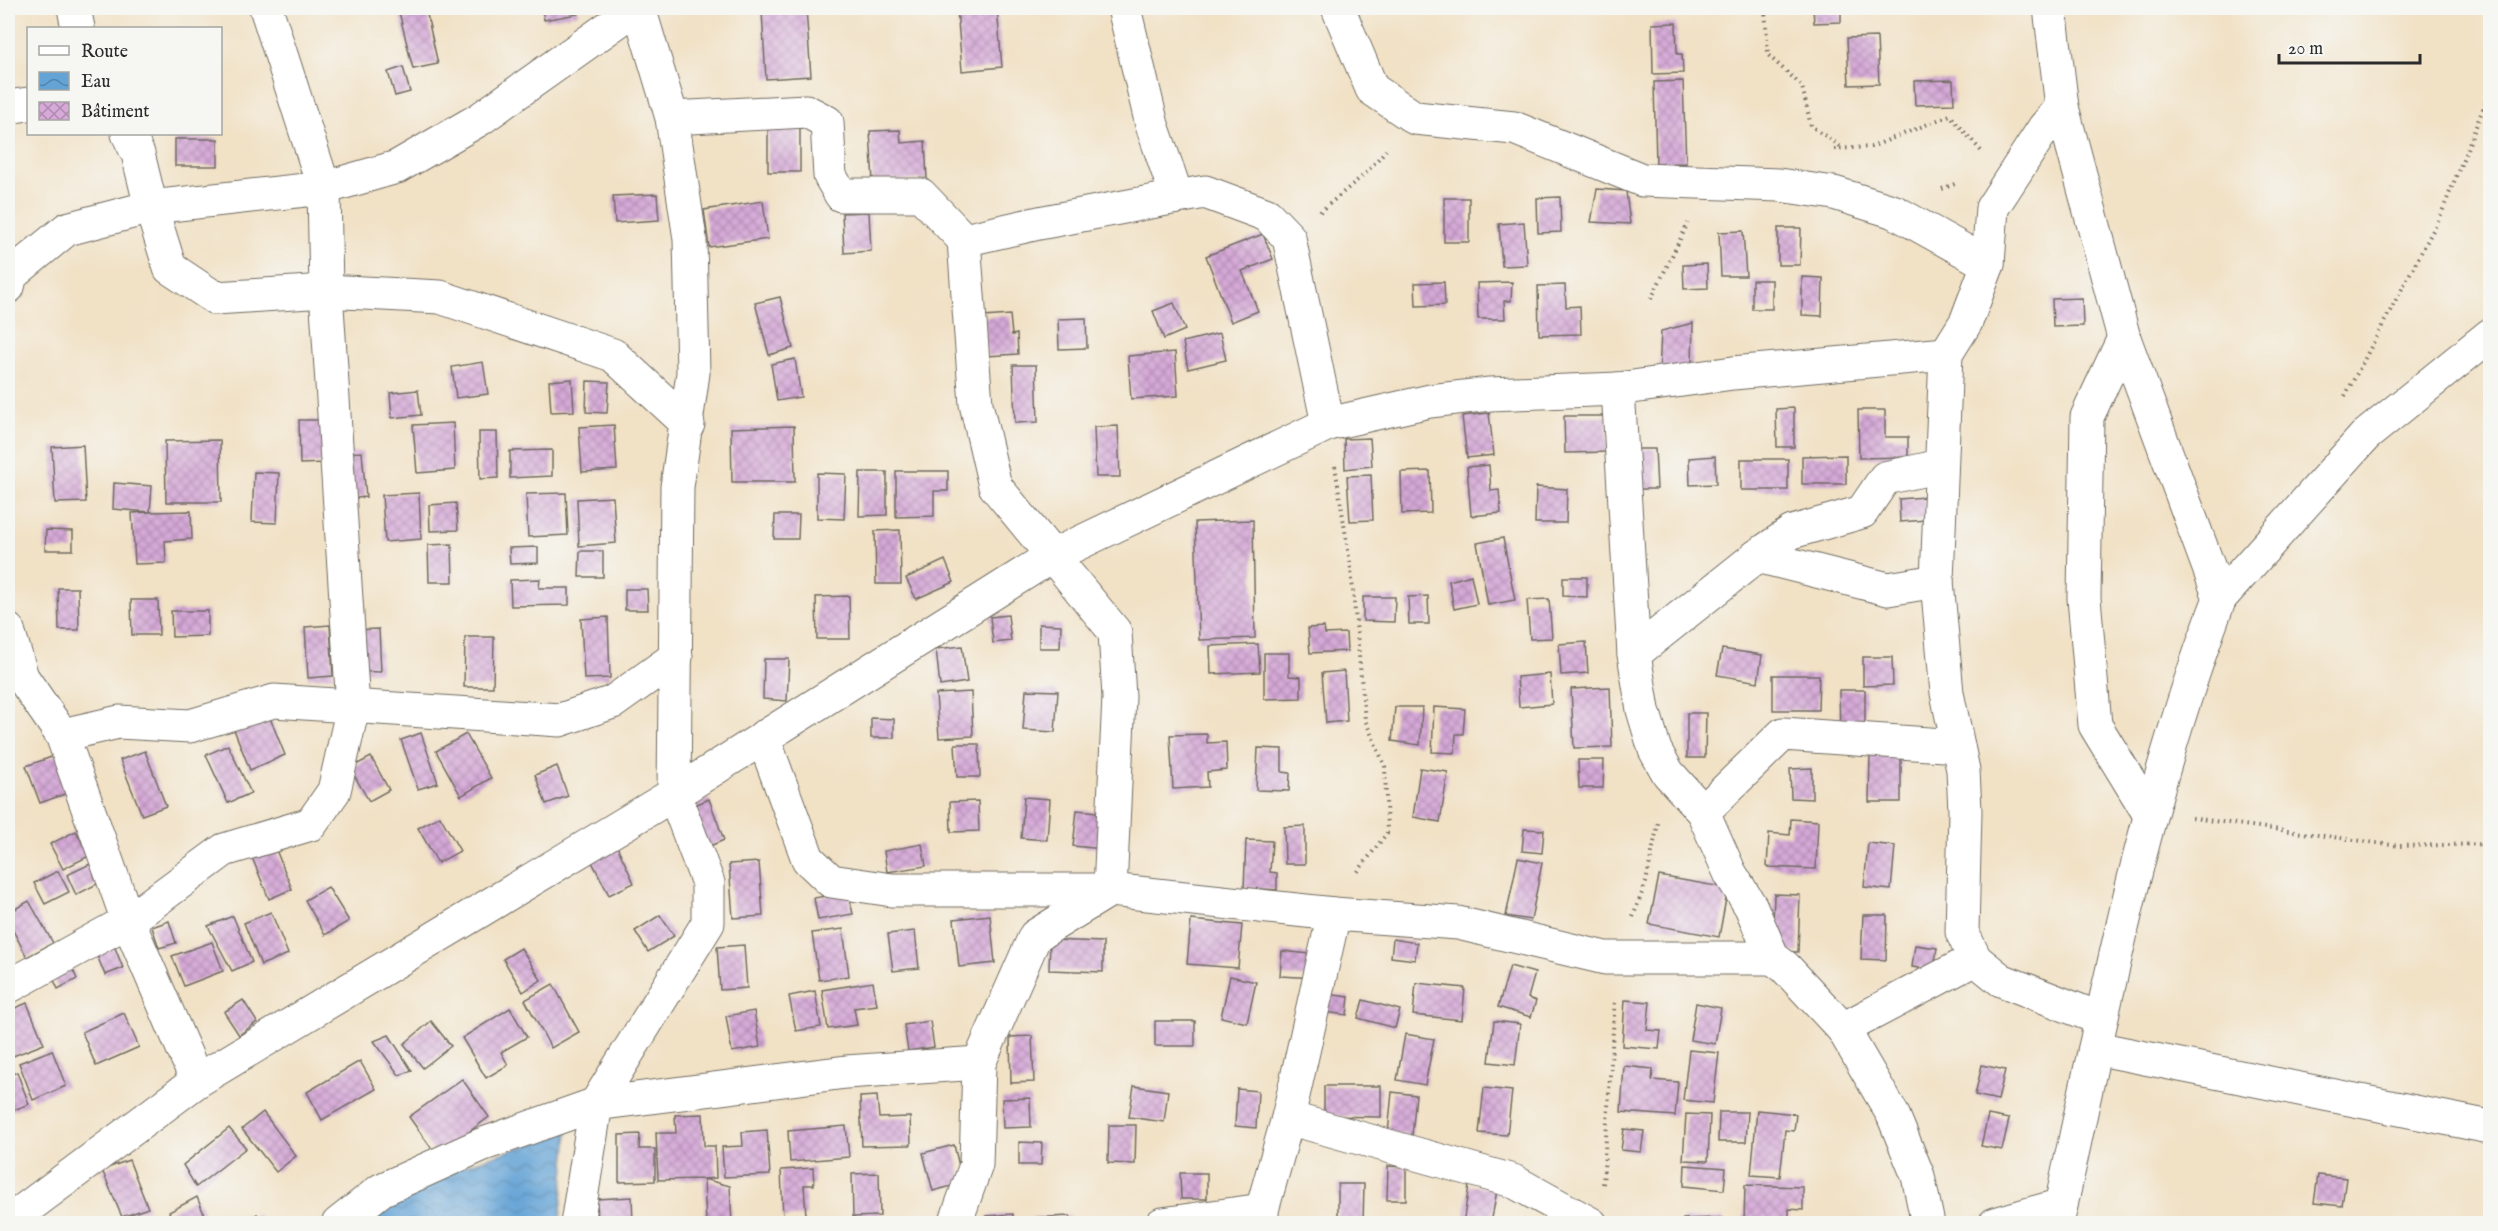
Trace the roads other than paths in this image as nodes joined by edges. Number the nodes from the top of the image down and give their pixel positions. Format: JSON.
{"nodes":[{"id":1,"x":74,"y":8,"type":"edge"},
{"id":2,"x":266,"y":8,"type":"edge"},
{"id":3,"x":638,"y":8,"type":"edge"},
{"id":4,"x":1124,"y":8,"type":"edge"},
{"id":5,"x":1338,"y":8,"type":"edge"},
{"id":6,"x":2050,"y":8,"type":"edge"},
{"id":7,"x":78,"y":27,"type":"edge"},
{"id":8,"x":27,"y":104,"type":"edge"},
{"id":9,"x":8,"y":107,"type":"edge"},
{"id":10,"x":2062,"y":108,"type":"junction"},
{"id":11,"x":672,"y":118,"type":"junction"},
{"id":12,"x":128,"y":135,"type":"edge"},
{"id":13,"x":324,"y":188,"type":"junction"},
{"id":14,"x":1177,"y":197,"type":"junction"},
{"id":15,"x":151,"y":207,"type":"junction"},
{"id":16,"x":964,"y":240,"type":"junction"},
{"id":17,"x":1988,"y":264,"type":"junction"},
{"id":18,"x":8,"y":287,"type":"edge"},
{"id":19,"x":326,"y":291,"type":"junction"},
{"id":20,"x":2490,"y":335,"type":"edge"},
{"id":21,"x":2124,"y":338,"type":"junction"},
{"id":22,"x":1946,"y":354,"type":"junction"},
{"id":23,"x":1618,"y":389,"type":"junction"},
{"id":24,"x":688,"y":424,"type":"junction"},
{"id":25,"x":1328,"y":424,"type":"junction"},
{"id":26,"x":1941,"y":466,"type":"junction"},
{"id":27,"x":1052,"y":556,"type":"junction"},
{"id":28,"x":1757,"y":556,"type":"junction"},
{"id":29,"x":1937,"y":581,"type":"junction"},
{"id":30,"x":2220,"y":598,"type":"junction"},
{"id":31,"x":8,"y":630,"type":"edge"},
{"id":32,"x":1634,"y":654,"type":"junction"},
{"id":33,"x":676,"y":657,"type":"junction"},
{"id":34,"x":353,"y":707,"type":"junction"},
{"id":35,"x":62,"y":735,"type":"junction"},
{"id":36,"x":763,"y":737,"type":"junction"},
{"id":37,"x":1958,"y":746,"type":"junction"},
{"id":38,"x":674,"y":794,"type":"junction"},
{"id":39,"x":1703,"y":812,"type":"junction"},
{"id":40,"x":2150,"y":815,"type":"junction"},
{"id":41,"x":1110,"y":890,"type":"junction"},
{"id":42,"x":1334,"y":914,"type":"junction"},
{"id":43,"x":128,"y":921,"type":"junction"},
{"id":44,"x":1773,"y":958,"type":"junction"},
{"id":45,"x":1975,"y":959,"type":"junction"},
{"id":46,"x":8,"y":987,"type":"edge"},
{"id":47,"x":1844,"y":1029,"type":"junction"},
{"id":48,"x":2098,"y":1034,"type":"junction"},
{"id":49,"x":979,"y":1063,"type":"junction"},
{"id":50,"x":197,"y":1081,"type":"junction"},
{"id":51,"x":596,"y":1104,"type":"junction"},
{"id":52,"x":1288,"y":1118,"type":"junction"},
{"id":53,"x":2490,"y":1127,"type":"edge"},
{"id":54,"x":2059,"y":1214,"type":"edge"},
{"id":55,"x":1262,"y":1217,"type":"edge"},
{"id":56,"x":8,"y":1222,"type":"edge"},
{"id":57,"x":338,"y":1224,"type":"edge"},
{"id":58,"x":577,"y":1224,"type":"edge"},
{"id":59,"x":955,"y":1224,"type":"edge"},
{"id":60,"x":1162,"y":1224,"type":"edge"},
{"id":61,"x":1591,"y":1224,"type":"edge"},
{"id":62,"x":1928,"y":1224,"type":"edge"},
{"id":63,"x":1995,"y":1224,"type":"edge"}],
"edges":[{"from":1,"to":7,"type":"street"},
{"from":2,"to":13,"type":"street"},
{"from":3,"to":11,"type":"street"},
{"from":3,"to":13,"type":"street"},
{"from":4,"to":14,"type":"street"},
{"from":5,"to":17,"type":"street"},
{"from":6,"to":10,"type":"street"},
{"from":8,"to":9,"type":"street"},
{"from":10,"to":17,"type":"street"},
{"from":10,"to":21,"type":"street"},
{"from":11,"to":16,"type":"street"},
{"from":11,"to":24,"type":"street"},
{"from":12,"to":15,"type":"street"},
{"from":13,"to":15,"type":"street"},
{"from":13,"to":19,"type":"street"},
{"from":14,"to":16,"type":"street"},
{"from":14,"to":25,"type":"street"},
{"from":15,"to":18,"type":"street"},
{"from":15,"to":19,"type":"street"},
{"from":16,"to":27,"type":"street"},
{"from":17,"to":22,"type":"street"},
{"from":19,"to":24,"type":"street"},
{"from":19,"to":34,"type":"street"},
{"from":20,"to":30,"type":"street"},
{"from":21,"to":30,"type":"street"},
{"from":21,"to":40,"type":"street"},
{"from":22,"to":23,"type":"street"},
{"from":22,"to":26,"type":"street"},
{"from":23,"to":25,"type":"street"},
{"from":23,"to":32,"type":"street"},
{"from":24,"to":33,"type":"street"},
{"from":25,"to":27,"type":"street"},
{"from":26,"to":28,"type":"street"},
{"from":26,"to":29,"type":"street"},
{"from":27,"to":36,"type":"street"},
{"from":27,"to":41,"type":"street"},
{"from":28,"to":29,"type":"street"},
{"from":28,"to":32,"type":"street"},
{"from":29,"to":37,"type":"street"},
{"from":30,"to":40,"type":"street"},
{"from":31,"to":35,"type":"street"},
{"from":32,"to":39,"type":"street"},
{"from":33,"to":34,"type":"street"},
{"from":33,"to":38,"type":"street"},
{"from":34,"to":35,"type":"street"},
{"from":34,"to":43,"type":"street"},
{"from":35,"to":43,"type":"street"},
{"from":36,"to":38,"type":"street"},
{"from":36,"to":41,"type":"street"},
{"from":37,"to":39,"type":"street"},
{"from":37,"to":45,"type":"street"},
{"from":38,"to":50,"type":"street"},
{"from":38,"to":51,"type":"street"},
{"from":39,"to":44,"type":"street"},
{"from":40,"to":48,"type":"street"},
{"from":41,"to":42,"type":"street"},
{"from":41,"to":49,"type":"street"},
{"from":42,"to":44,"type":"street"},
{"from":42,"to":52,"type":"street"},
{"from":43,"to":46,"type":"street"},
{"from":43,"to":50,"type":"street"},
{"from":44,"to":47,"type":"street"},
{"from":45,"to":47,"type":"street"},
{"from":45,"to":48,"type":"street"},
{"from":47,"to":62,"type":"street"},
{"from":48,"to":53,"type":"street"},
{"from":48,"to":54,"type":"street"},
{"from":49,"to":51,"type":"street"},
{"from":49,"to":59,"type":"street"},
{"from":50,"to":56,"type":"street"},
{"from":51,"to":57,"type":"street"},
{"from":51,"to":58,"type":"street"},
{"from":52,"to":55,"type":"street"},
{"from":52,"to":61,"type":"street"},
{"from":54,"to":63,"type":"street"},
{"from":55,"to":60,"type":"street"}]}
